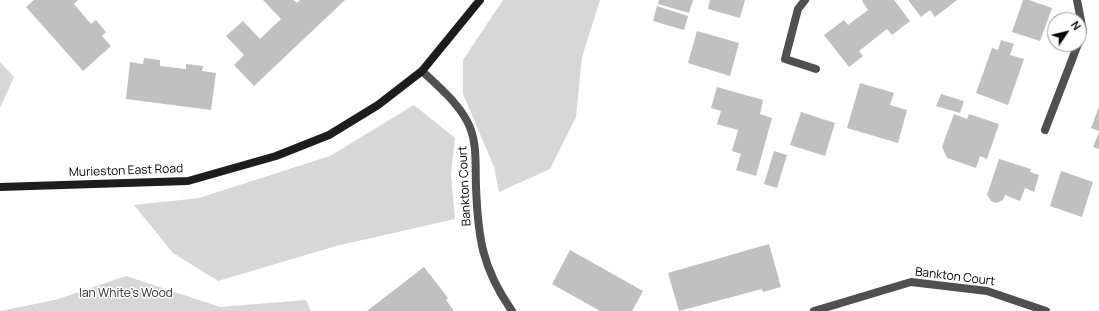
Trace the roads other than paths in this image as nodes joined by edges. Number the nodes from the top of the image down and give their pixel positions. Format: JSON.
{"nodes":[{"id":1,"x":480,"y":0,"type":"edge"},
{"id":2,"x":805,"y":0,"type":"edge"},
{"id":3,"x":1077,"y":0,"type":"edge"},
{"id":4,"x":1079,"y":12,"type":"edge"},
{"id":5,"x":1075,"y":52,"type":"edge"},
{"id":6,"x":816,"y":69,"type":"dead end"},
{"id":7,"x":422,"y":71,"type":"junction"},
{"id":8,"x":1045,"y":130,"type":"dead end"},
{"id":9,"x":0,"y":187,"type":"edge"},
{"id":10,"x":512,"y":311,"type":"edge"},
{"id":11,"x":814,"y":311,"type":"edge"},
{"id":12,"x":1046,"y":311,"type":"edge"}],
"edges":[{"from":1,"to":7,"type":"street","name":"Murieston East Road"},
{"from":2,"to":6,"type":"street"},
{"from":3,"to":4,"type":"street"},
{"from":5,"to":8,"type":"street"},
{"from":7,"to":9,"type":"street","name":"Murieston East Road"},
{"from":7,"to":10,"type":"street","name":"Bankton Court"},
{"from":11,"to":12,"type":"street","name":"Bankton Court"}]}
